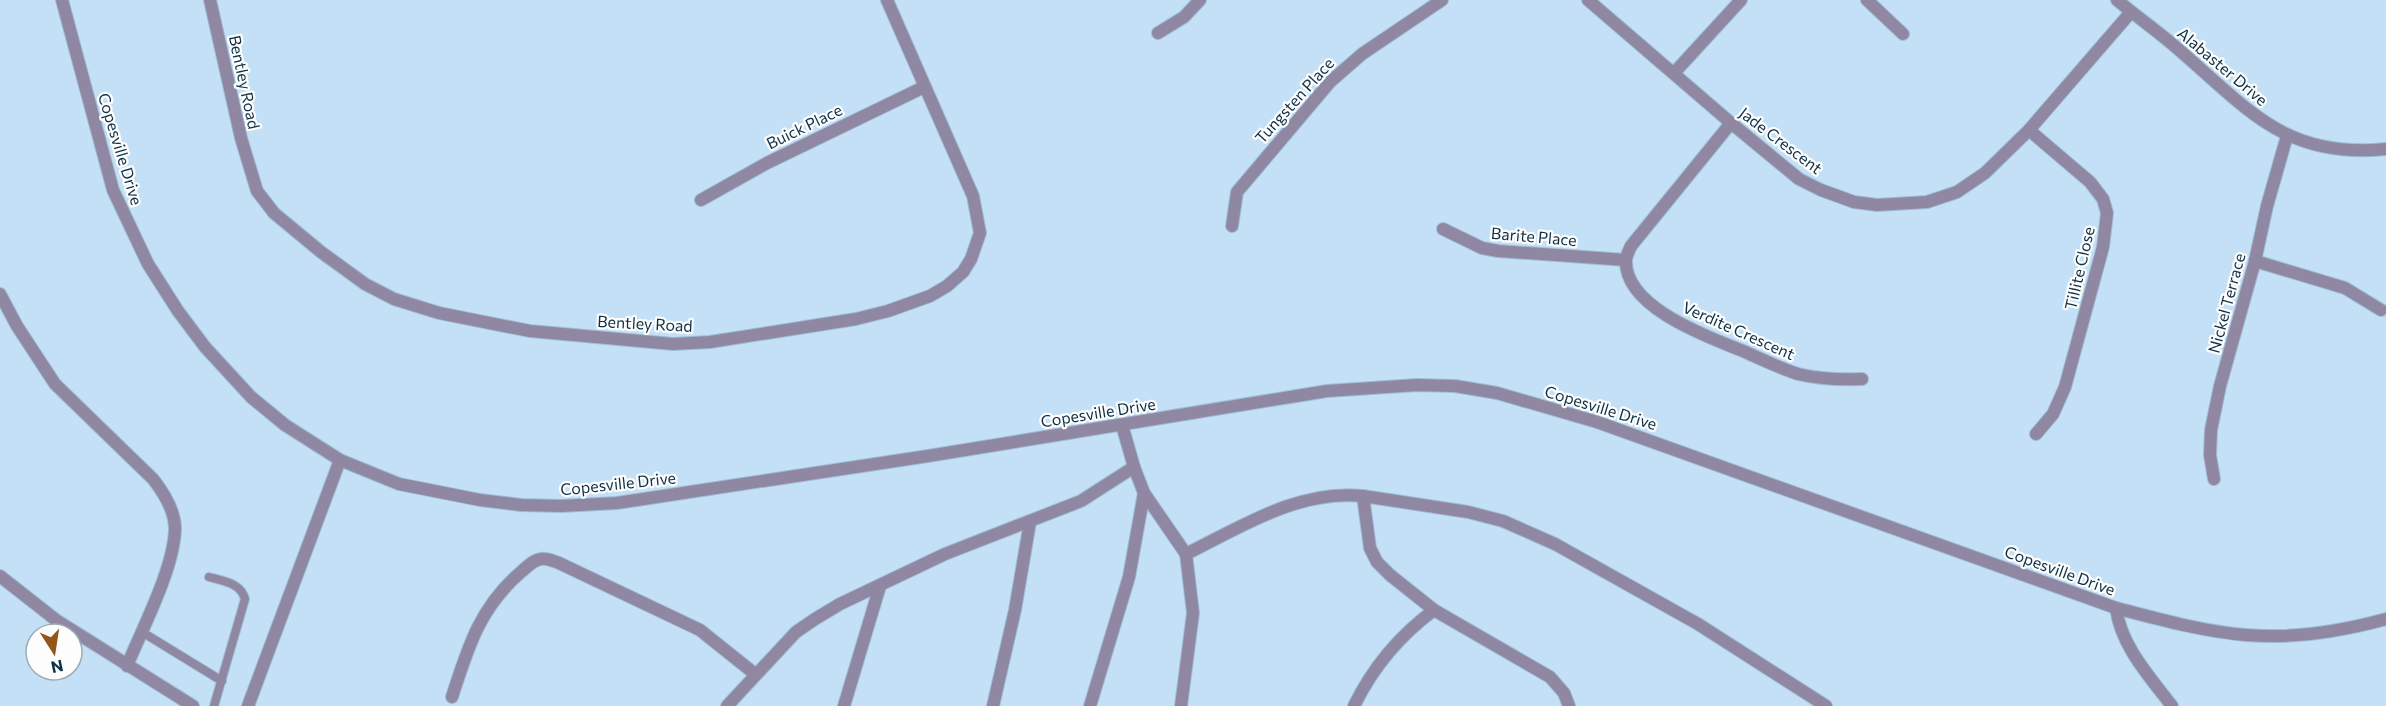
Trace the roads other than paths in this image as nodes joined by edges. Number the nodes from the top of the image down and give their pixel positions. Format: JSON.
{"nodes":[{"id":1,"x":62,"y":0,"type":"edge"},
{"id":2,"x":210,"y":0,"type":"edge"},
{"id":3,"x":887,"y":0,"type":"edge"},
{"id":4,"x":1200,"y":0,"type":"edge"},
{"id":5,"x":1442,"y":0,"type":"edge"},
{"id":6,"x":1588,"y":0,"type":"edge"},
{"id":7,"x":1741,"y":0,"type":"edge"},
{"id":8,"x":1867,"y":0,"type":"edge"},
{"id":9,"x":2117,"y":0,"type":"edge"},
{"id":10,"x":2131,"y":12,"type":"junction"},
{"id":11,"x":1158,"y":33,"type":"dead end"},
{"id":12,"x":1903,"y":34,"type":"dead end"},
{"id":13,"x":1674,"y":73,"type":"junction"},
{"id":14,"x":924,"y":87,"type":"junction"},
{"id":15,"x":1731,"y":123,"type":"junction"},
{"id":16,"x":2029,"y":130,"type":"junction"},
{"id":17,"x":2287,"y":136,"type":"junction"},
{"id":18,"x":2386,"y":149,"type":"edge"},
{"id":19,"x":701,"y":200,"type":"dead end"},
{"id":20,"x":1232,"y":226,"type":"dead end"},
{"id":21,"x":1443,"y":229,"type":"dead end"},
{"id":22,"x":1626,"y":260,"type":"junction"},
{"id":23,"x":2255,"y":261,"type":"junction"},
{"id":24,"x":0,"y":294,"type":"edge"},
{"id":25,"x":2381,"y":310,"type":"dead end"},
{"id":26,"x":1862,"y":379,"type":"dead end"},
{"id":27,"x":1122,"y":425,"type":"junction"},
{"id":28,"x":2036,"y":434,"type":"dead end"},
{"id":29,"x":340,"y":460,"type":"junction"},
{"id":30,"x":1134,"y":467,"type":"junction"},
{"id":31,"x":2214,"y":479,"type":"dead end"},
{"id":32,"x":1144,"y":493,"type":"junction"},
{"id":33,"x":1363,"y":496,"type":"junction"},
{"id":34,"x":1030,"y":522,"type":"junction"},
{"id":35,"x":1186,"y":554,"type":"junction"},
{"id":36,"x":0,"y":576,"type":"edge"},
{"id":37,"x":209,"y":576,"type":"dead end"},
{"id":38,"x":880,"y":586,"type":"junction"},
{"id":39,"x":2116,"y":608,"type":"junction"},
{"id":40,"x":1434,"y":610,"type":"junction"},
{"id":41,"x":2386,"y":619,"type":"edge"},
{"id":42,"x":141,"y":632,"type":"junction"},
{"id":43,"x":127,"y":666,"type":"junction"},
{"id":44,"x":755,"y":674,"type":"junction"},
{"id":45,"x":222,"y":681,"type":"junction"},
{"id":46,"x":452,"y":697,"type":"dead end"},
{"id":47,"x":193,"y":706,"type":"edge"},
{"id":48,"x":214,"y":706,"type":"edge"},
{"id":49,"x":248,"y":706,"type":"edge"},
{"id":50,"x":727,"y":706,"type":"edge"},
{"id":51,"x":844,"y":706,"type":"edge"},
{"id":52,"x":993,"y":706,"type":"edge"},
{"id":53,"x":1089,"y":706,"type":"edge"},
{"id":54,"x":1181,"y":706,"type":"edge"},
{"id":55,"x":1354,"y":706,"type":"edge"},
{"id":56,"x":1569,"y":706,"type":"edge"},
{"id":57,"x":1826,"y":706,"type":"edge"},
{"id":58,"x":2172,"y":706,"type":"edge"}],
"edges":[{"from":1,"to":29,"type":"street","name":"Copesville Drive"},
{"from":2,"to":14,"type":"street","name":"Bentley Road"},
{"from":3,"to":14,"type":"street","name":"Bentley Road"},
{"from":4,"to":11,"type":"street"},
{"from":5,"to":20,"type":"street","name":"Tungsten Place"},
{"from":6,"to":13,"type":"street","name":"Jade Crescent"},
{"from":7,"to":13,"type":"street"},
{"from":8,"to":12,"type":"street"},
{"from":9,"to":10,"type":"street","name":"Alabaster Drive"},
{"from":10,"to":16,"type":"street","name":"Jade Crescent"},
{"from":10,"to":17,"type":"street","name":"Alabaster Drive"},
{"from":13,"to":15,"type":"street","name":"Jade Crescent"},
{"from":14,"to":19,"type":"street","name":"Buick Place"},
{"from":15,"to":16,"type":"street","name":"Jade Crescent"},
{"from":15,"to":22,"type":"street"},
{"from":16,"to":28,"type":"street","name":"Tillite Close"},
{"from":17,"to":18,"type":"street","name":"Alabaster Drive"},
{"from":17,"to":23,"type":"street","name":"Nickel Terrace"},
{"from":21,"to":22,"type":"street","name":"Barite Place"},
{"from":22,"to":26,"type":"street","name":"Verdite Crescent"},
{"from":23,"to":25,"type":"street"},
{"from":23,"to":31,"type":"street","name":"Nickel Terrace"},
{"from":24,"to":42,"type":"street"},
{"from":27,"to":29,"type":"street","name":"Copesville Drive"},
{"from":27,"to":30,"type":"street"},
{"from":27,"to":39,"type":"street","name":"Copesville Drive"},
{"from":29,"to":49,"type":"street"},
{"from":30,"to":32,"type":"street"},
{"from":30,"to":34,"type":"street"},
{"from":32,"to":35,"type":"street"},
{"from":32,"to":53,"type":"street"},
{"from":33,"to":35,"type":"street"},
{"from":33,"to":40,"type":"street"},
{"from":33,"to":57,"type":"street"},
{"from":34,"to":38,"type":"street"},
{"from":34,"to":52,"type":"street"},
{"from":35,"to":54,"type":"street"},
{"from":36,"to":43,"type":"street"},
{"from":37,"to":45,"type":"lane"},
{"from":38,"to":44,"type":"street"},
{"from":38,"to":51,"type":"street"},
{"from":39,"to":41,"type":"street","name":"Copesville Drive"},
{"from":39,"to":58,"type":"street"},
{"from":40,"to":55,"type":"street"},
{"from":40,"to":56,"type":"street"},
{"from":42,"to":43,"type":"street"},
{"from":42,"to":45,"type":"lane"},
{"from":43,"to":47,"type":"street"},
{"from":44,"to":46,"type":"street"},
{"from":44,"to":50,"type":"street"},
{"from":45,"to":48,"type":"lane"}]}
